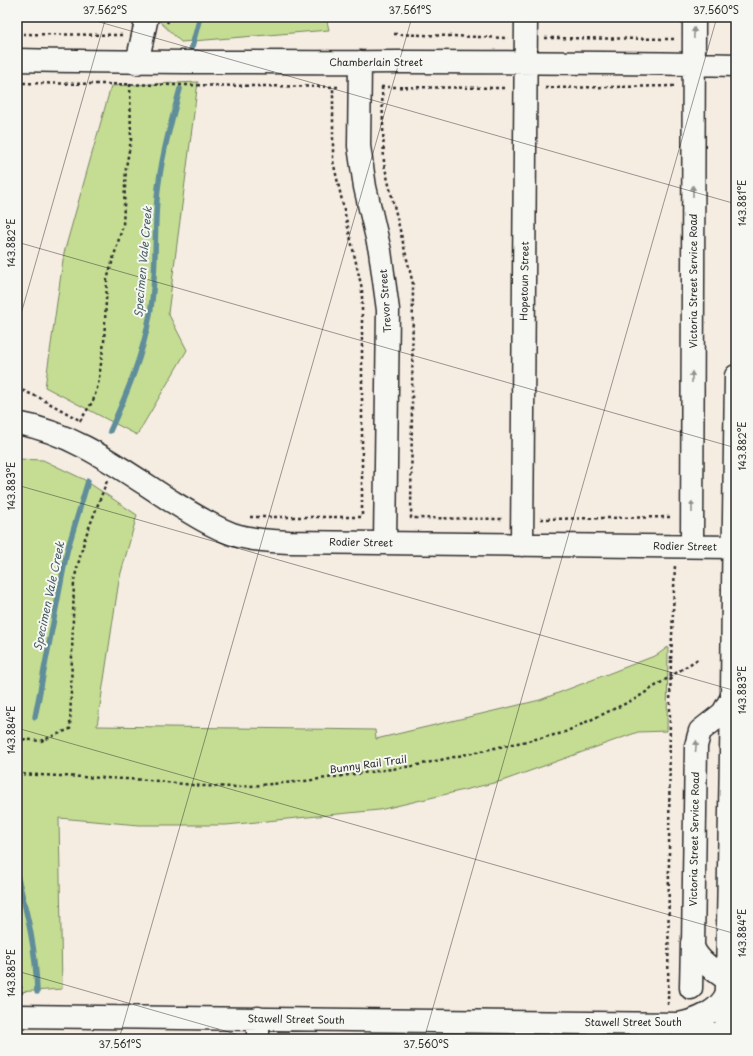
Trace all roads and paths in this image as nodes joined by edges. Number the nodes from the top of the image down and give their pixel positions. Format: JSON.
{"nodes":[{"id":1,"x":147,"y":17,"type":"edge"},
{"id":2,"x":694,"y":17,"type":"edge"},
{"id":3,"x":526,"y":28,"type":"edge"},
{"id":4,"x":17,"y":34,"type":"edge"},
{"id":5,"x":394,"y":34,"type":"dead end"},
{"id":6,"x":124,"y":35,"type":"dead end"},
{"id":7,"x":676,"y":39,"type":"dead end"},
{"id":8,"x":17,"y":60,"type":"edge"},
{"id":9,"x":360,"y":62,"type":"junction"},
{"id":10,"x":137,"y":63,"type":"junction"},
{"id":11,"x":526,"y":63,"type":"junction"},
{"id":12,"x":694,"y":64,"type":"junction"},
{"id":13,"x":736,"y":65,"type":"edge"},
{"id":14,"x":17,"y":83,"type":"edge"},
{"id":15,"x":677,"y":86,"type":"dead end"},
{"id":16,"x":333,"y":87,"type":"junction"},
{"id":17,"x":359,"y":87,"type":"junction"},
{"id":18,"x":525,"y":88,"type":"junction"},
{"id":19,"x":736,"y":376,"type":"edge"},
{"id":20,"x":17,"y":388,"type":"edge"},
{"id":21,"x":17,"y":423,"type":"edge"},
{"id":22,"x":86,"y":424,"type":"dead end"},
{"id":23,"x":246,"y":517,"type":"dead end"},
{"id":24,"x":411,"y":518,"type":"dead end"},
{"id":25,"x":522,"y":519,"type":"junction"},
{"id":26,"x":386,"y":542,"type":"junction"},
{"id":27,"x":522,"y":545,"type":"junction"},
{"id":28,"x":684,"y":546,"type":"junction"},
{"id":29,"x":735,"y":547,"type":"edge"},
{"id":30,"x":698,"y":659,"type":"dead end"},
{"id":31,"x":732,"y":697,"type":"junction"},
{"id":32,"x":17,"y":774,"type":"edge"},
{"id":33,"x":692,"y":941,"type":"junction"},
{"id":34,"x":17,"y":962,"type":"edge"},
{"id":35,"x":727,"y":986,"type":"junction"},
{"id":36,"x":691,"y":988,"type":"dead end"},
{"id":37,"x":22,"y":994,"type":"dead end"},
{"id":38,"x":668,"y":1004,"type":"dead end"},
{"id":39,"x":17,"y":1016,"type":"edge"},
{"id":40,"x":576,"y":1022,"type":"junction"},
{"id":41,"x":258,"y":1029,"type":"edge"},
{"id":42,"x":730,"y":1033,"type":"edge"}],
"edges":[{"from":1,"to":10,"type":"street"},
{"from":12,"to":2,"type":"street","name":"Victoria Street Service Road","one_way":true},
{"from":3,"to":5,"type":"path"},
{"from":3,"to":7,"type":"path"},
{"from":3,"to":11,"type":"street","name":"Hopetoun Street"},
{"from":4,"to":6,"type":"path"},
{"from":8,"to":10,"type":"street","name":"Chamberlain Street"},
{"from":9,"to":10,"type":"street","name":"Chamberlain Street"},
{"from":9,"to":11,"type":"street","name":"Chamberlain Street"},
{"from":9,"to":17,"type":"street","name":"Trevor Street"},
{"from":11,"to":12,"type":"street","name":"Chamberlain Street"},
{"from":11,"to":18,"type":"street","name":"Hopetoun Street"},
{"from":12,"to":13,"type":"street","name":"Chamberlain Street"},
{"from":28,"to":12,"type":"street","name":"Victoria Street Service Road","one_way":true},
{"from":14,"to":16,"type":"path"},
{"from":15,"to":18,"type":"path"},
{"from":16,"to":17,"type":"path"},
{"from":16,"to":23,"type":"path"},
{"from":17,"to":18,"type":"path"},
{"from":17,"to":26,"type":"street","name":"Trevor Street"},
{"from":18,"to":25,"type":"street","name":"Hopetoun Street"},
{"from":19,"to":29,"type":"street"},
{"from":20,"to":22,"type":"path"},
{"from":21,"to":26,"type":"street","name":"Rodier Street"},
{"from":24,"to":25,"type":"path"},
{"from":25,"to":27,"type":"street","name":"Hopetoun Street"},
{"from":25,"to":28,"type":"path"},
{"from":26,"to":27,"type":"street","name":"Rodier Street"},
{"from":27,"to":28,"type":"street","name":"Rodier Street"},
{"from":28,"to":29,"type":"street","name":"Rodier Street"},
{"from":28,"to":38,"type":"path","bridge":true},
{"from":29,"to":31,"type":"street","bridge":true},
{"from":30,"to":32,"type":"path","name":"Bunny Rail Trail"},
{"from":33,"to":31,"type":"street","name":"Victoria Street Service Road","one_way":true},
{"from":31,"to":35,"type":"street"},
{"from":33,"to":35,"type":"street","name":"Victoria Street Service Road"},
{"from":33,"to":36,"type":"street"},
{"from":34,"to":37,"type":"path"},
{"from":35,"to":40,"type":"street","name":"Stawell Street South"},
{"from":35,"to":42,"type":"street"},
{"from":39,"to":41,"type":"street","name":"Stawell Street South"},
{"from":40,"to":41,"type":"street","name":"Stawell Street South"},
{"from":40,"to":42,"type":"street","name":"Stawell Street South"}]}
